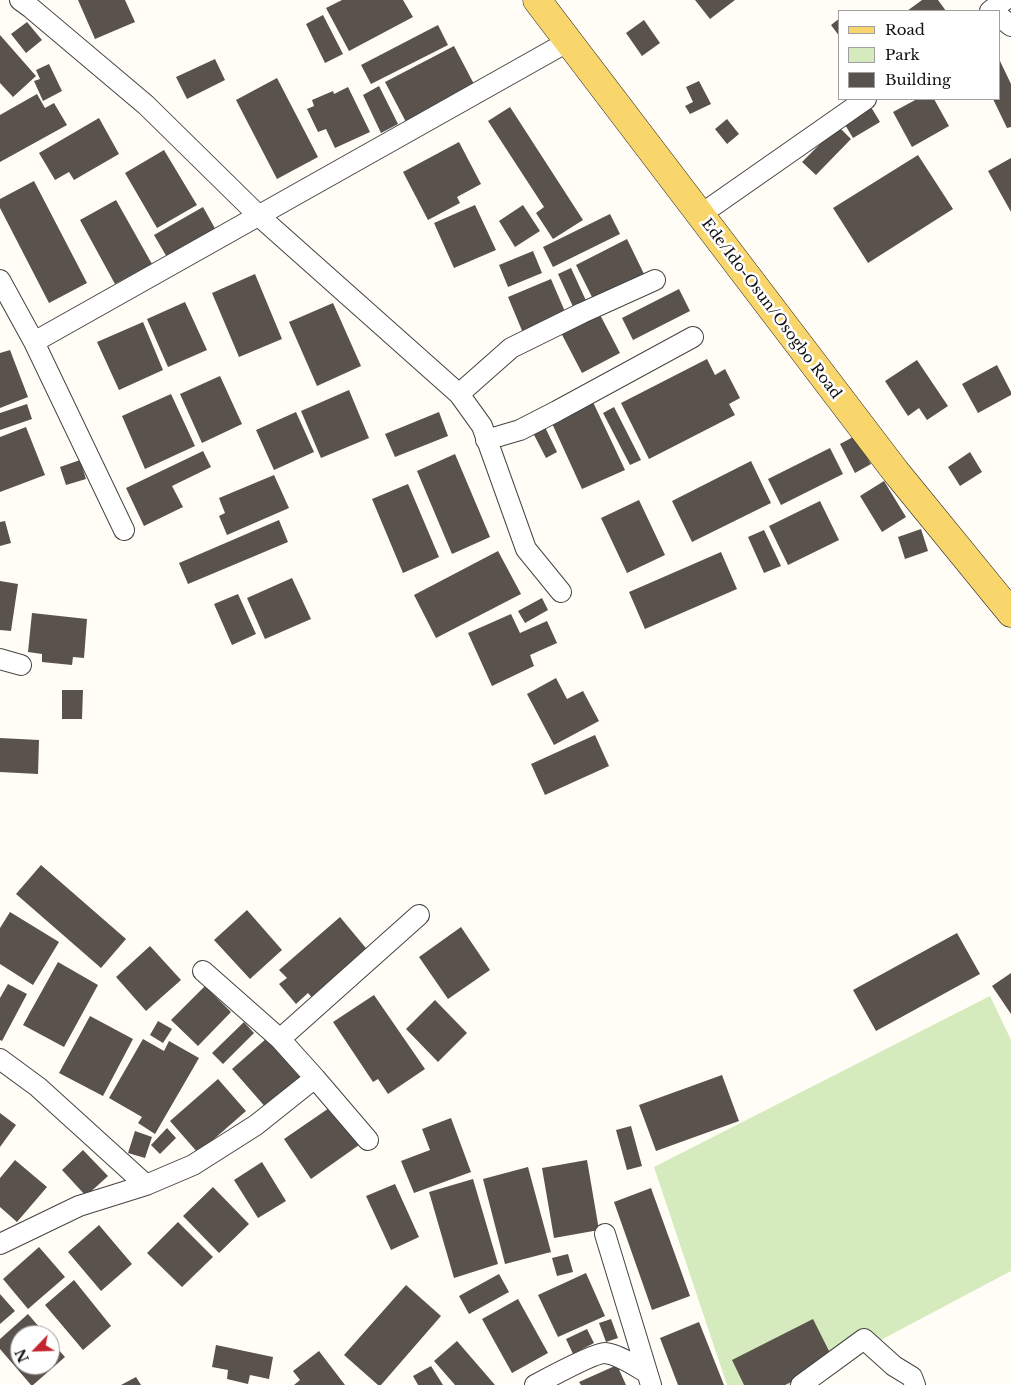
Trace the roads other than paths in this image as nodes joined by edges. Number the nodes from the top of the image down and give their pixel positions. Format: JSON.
{"nodes":[{"id":1,"x":20,"y":0,"type":"edge"},
{"id":2,"x":537,"y":0,"type":"edge"},
{"id":3,"x":1001,"y":15,"type":"edge"},
{"id":4,"x":1011,"y":26,"type":"edge"},
{"id":5,"x":569,"y":41,"type":"junction"},
{"id":6,"x":865,"y":100,"type":"edge"},
{"id":7,"x":700,"y":215,"type":"junction"},
{"id":8,"x":259,"y":216,"type":"junction"},
{"id":9,"x":0,"y":280,"type":"edge"},
{"id":10,"x":655,"y":280,"type":"dead end"},
{"id":11,"x":693,"y":337,"type":"dead end"},
{"id":12,"x":34,"y":342,"type":"junction"},
{"id":13,"x":459,"y":394,"type":"junction"},
{"id":14,"x":486,"y":440,"type":"junction"},
{"id":15,"x":124,"y":530,"type":"dead end"},
{"id":16,"x":560,"y":592,"type":"dead end"},
{"id":17,"x":1011,"y":613,"type":"edge"},
{"id":18,"x":0,"y":658,"type":"edge"},
{"id":19,"x":21,"y":665,"type":"dead end"},
{"id":20,"x":420,"y":915,"type":"dead end"},
{"id":21,"x":203,"y":971,"type":"dead end"},
{"id":22,"x":280,"y":1039,"type":"junction"},
{"id":23,"x":0,"y":1059,"type":"edge"},
{"id":24,"x":315,"y":1078,"type":"junction"},
{"id":25,"x":368,"y":1140,"type":"dead end"},
{"id":26,"x":146,"y":1185,"type":"junction"},
{"id":27,"x":605,"y":1234,"type":"dead end"},
{"id":28,"x":0,"y":1244,"type":"edge"},
{"id":29,"x":649,"y":1379,"type":"edge"},
{"id":30,"x":535,"y":1385,"type":"edge"},
{"id":31,"x":801,"y":1385,"type":"edge"},
{"id":32,"x":915,"y":1385,"type":"edge"}],
"edges":[{"from":1,"to":8,"type":"street"},
{"from":2,"to":5,"type":"main road","name":"Ede/Ido-Osun/Osogbo Road"},
{"from":3,"to":4,"type":"street"},
{"from":5,"to":7,"type":"main road","name":"Ede/Ido-Osun/Osogbo Road"},
{"from":5,"to":8,"type":"street"},
{"from":6,"to":7,"type":"street"},
{"from":7,"to":17,"type":"main road","name":"Ede/Ido-Osun/Osogbo Road"},
{"from":8,"to":12,"type":"street"},
{"from":8,"to":13,"type":"street"},
{"from":9,"to":12,"type":"street"},
{"from":10,"to":13,"type":"street"},
{"from":11,"to":14,"type":"street"},
{"from":12,"to":15,"type":"street"},
{"from":13,"to":14,"type":"street"},
{"from":14,"to":16,"type":"street"},
{"from":18,"to":19,"type":"street"},
{"from":20,"to":22,"type":"street"},
{"from":21,"to":22,"type":"street"},
{"from":22,"to":24,"type":"street"},
{"from":23,"to":26,"type":"street"},
{"from":24,"to":25,"type":"street"},
{"from":24,"to":26,"type":"street"},
{"from":26,"to":28,"type":"street"},
{"from":27,"to":29,"type":"street"},
{"from":29,"to":30,"type":"street"},
{"from":31,"to":32,"type":"street"}]}
